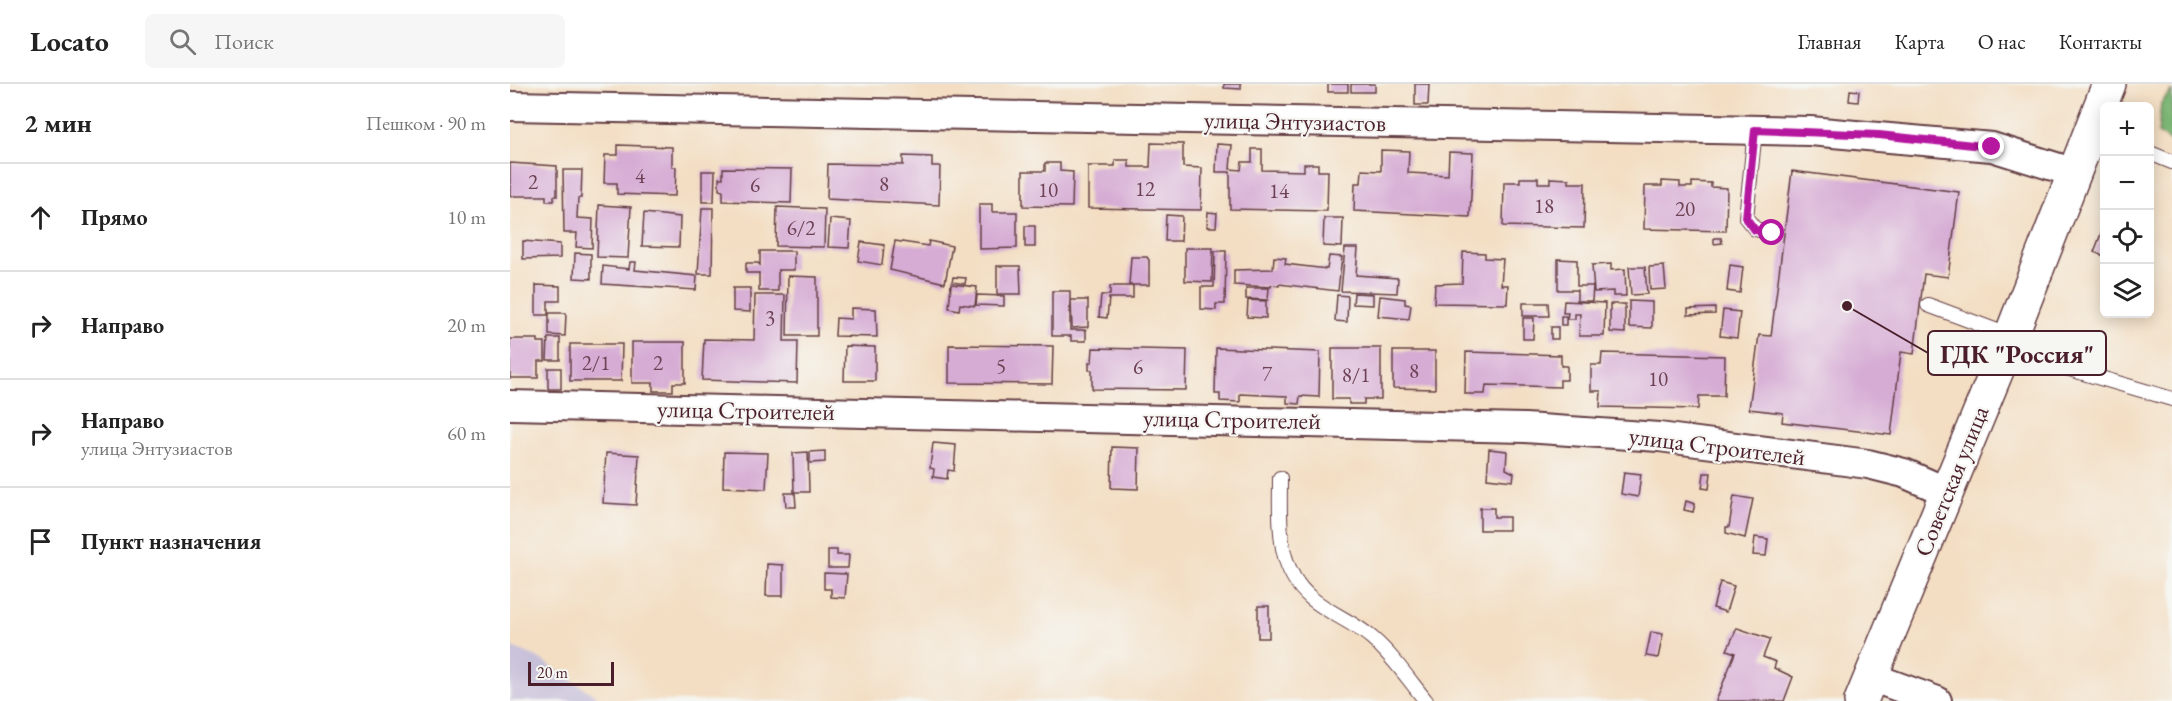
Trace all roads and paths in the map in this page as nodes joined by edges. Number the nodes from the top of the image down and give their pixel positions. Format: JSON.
{"nodes":[{"id":1,"x":2109,"y":84,"type":"edge"},
{"id":2,"x":510,"y":106,"type":"edge"},
{"id":3,"x":1755,"y":130,"type":"junction"},
{"id":4,"x":2098,"y":132,"type":"edge"},
{"id":5,"x":2154,"y":155,"type":"edge"},
{"id":6,"x":2172,"y":162,"type":"edge"},
{"id":7,"x":2075,"y":173,"type":"junction"},
{"id":8,"x":1772,"y":233,"type":"dead end"},
{"id":9,"x":1929,"y":305,"type":"dead end"},
{"id":10,"x":2008,"y":343,"type":"junction"},
{"id":11,"x":2172,"y":399,"type":"edge"},
{"id":12,"x":510,"y":405,"type":"edge"},
{"id":13,"x":1280,"y":478,"type":"dead end"},
{"id":14,"x":1947,"y":492,"type":"junction"},
{"id":15,"x":1866,"y":689,"type":"edge"},
{"id":16,"x":1426,"y":701,"type":"edge"},
{"id":17,"x":1937,"y":701,"type":"edge"}],
"edges":[{"from":1,"to":4,"type":"street","name":"Советская улица"},
{"from":2,"to":3,"type":"street","name":"улица Энтузиастов"},
{"from":3,"to":7,"type":"street","name":"улица Энтузиастов"},
{"from":3,"to":8,"type":"lane"},
{"from":4,"to":7,"type":"street","name":"Советская улица"},
{"from":5,"to":6,"type":"lane"},
{"from":7,"to":10,"type":"street","name":"Советская улица"},
{"from":9,"to":10,"type":"lane"},
{"from":10,"to":11,"type":"lane"},
{"from":10,"to":14,"type":"street","name":"Советская улица"},
{"from":12,"to":14,"type":"street","name":"улица Строителей"},
{"from":13,"to":16,"type":"lane"},
{"from":14,"to":15,"type":"street","name":"Советская улица"},
{"from":15,"to":17,"type":"street"}]}
